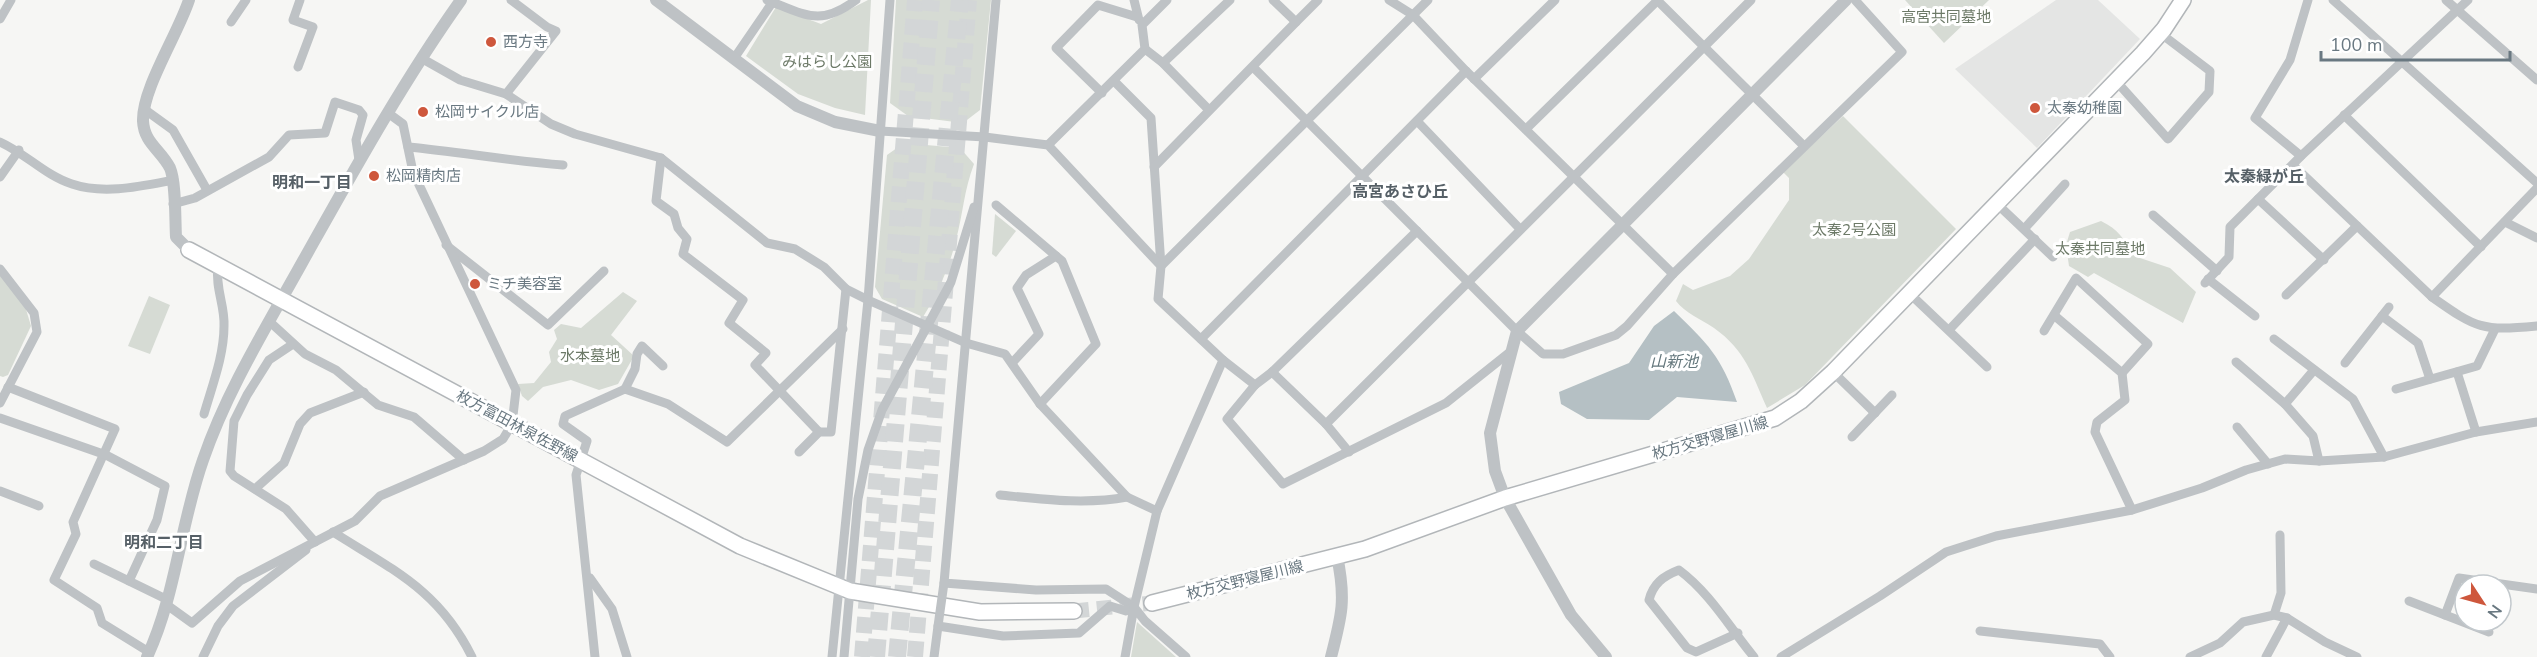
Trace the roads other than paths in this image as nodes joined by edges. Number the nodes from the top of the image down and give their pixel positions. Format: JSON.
{"nodes":[{"id":1,"x":11,"y":0,"type":"edge"},
{"id":2,"x":189,"y":0,"type":"edge"},
{"id":3,"x":246,"y":0,"type":"edge"},
{"id":4,"x":300,"y":0,"type":"edge"},
{"id":5,"x":460,"y":0,"type":"edge"},
{"id":6,"x":511,"y":0,"type":"edge"},
{"id":7,"x":656,"y":0,"type":"edge"},
{"id":8,"x":856,"y":0,"type":"edge"},
{"id":9,"x":890,"y":0,"type":"edge"},
{"id":10,"x":996,"y":0,"type":"edge"},
{"id":11,"x":1134,"y":0,"type":"edge"},
{"id":12,"x":1167,"y":0,"type":"edge"},
{"id":13,"x":1230,"y":0,"type":"edge"},
{"id":14,"x":1273,"y":0,"type":"edge"},
{"id":15,"x":1318,"y":0,"type":"edge"},
{"id":16,"x":1389,"y":0,"type":"edge"},
{"id":17,"x":1428,"y":0,"type":"edge"},
{"id":18,"x":1555,"y":0,"type":"edge"},
{"id":19,"x":1658,"y":0,"type":"edge"},
{"id":20,"x":1751,"y":0,"type":"edge"},
{"id":21,"x":1846,"y":0,"type":"edge"},
{"id":22,"x":1855,"y":0,"type":"edge"},
{"id":23,"x":2182,"y":0,"type":"edge"},
{"id":24,"x":2308,"y":0,"type":"edge"},
{"id":25,"x":2333,"y":0,"type":"edge"},
{"id":26,"x":2446,"y":0,"type":"edge"},
{"id":27,"x":2468,"y":0,"type":"edge"},
{"id":28,"x":771,"y":1,"type":"edge"},
{"id":29,"x":2456,"y":10,"type":"junction"},
{"id":30,"x":1413,"y":15,"type":"junction"},
{"id":31,"x":0,"y":19,"type":"edge"},
{"id":32,"x":1139,"y":21,"type":"junction"},
{"id":33,"x":231,"y":22,"type":"dead end"},
{"id":34,"x":1296,"y":22,"type":"junction"},
{"id":35,"x":2160,"y":33,"type":"junction"},
{"id":36,"x":1705,"y":47,"type":"junction"},
{"id":37,"x":1145,"y":49,"type":"junction"},
{"id":38,"x":420,"y":57,"type":"junction"},
{"id":39,"x":735,"y":57,"type":"junction"},
{"id":40,"x":2401,"y":61,"type":"junction"},
{"id":41,"x":1163,"y":63,"type":"junction"},
{"id":42,"x":298,"y":67,"type":"dead end"},
{"id":43,"x":1253,"y":67,"type":"junction"},
{"id":44,"x":1466,"y":71,"type":"junction"},
{"id":45,"x":1474,"y":79,"type":"junction"},
{"id":46,"x":2537,"y":80,"type":"edge"},
{"id":47,"x":1114,"y":81,"type":"junction"},
{"id":48,"x":2116,"y":81,"type":"junction"},
{"id":49,"x":1102,"y":93,"type":"junction"},
{"id":50,"x":506,"y":94,"type":"junction"},
{"id":51,"x":1754,"y":95,"type":"junction"},
{"id":52,"x":144,"y":109,"type":"junction"},
{"id":53,"x":1209,"y":110,"type":"junction"},
{"id":54,"x":388,"y":113,"type":"junction"},
{"id":55,"x":2344,"y":115,"type":"junction"},
{"id":56,"x":1307,"y":121,"type":"junction"},
{"id":57,"x":1417,"y":121,"type":"junction"},
{"id":58,"x":1526,"y":129,"type":"junction"},
{"id":59,"x":880,"y":131,"type":"junction"},
{"id":60,"x":985,"y":137,"type":"junction"},
{"id":61,"x":0,"y":142,"type":"edge"},
{"id":62,"x":1048,"y":145,"type":"junction"},
{"id":63,"x":1804,"y":146,"type":"junction"},
{"id":64,"x":408,"y":147,"type":"junction"},
{"id":65,"x":19,"y":150,"type":"junction"},
{"id":66,"x":2301,"y":156,"type":"junction"},
{"id":67,"x":661,"y":158,"type":"junction"},
{"id":68,"x":359,"y":160,"type":"junction"},
{"id":69,"x":563,"y":165,"type":"dead end"},
{"id":70,"x":2293,"y":165,"type":"junction"},
{"id":71,"x":1154,"y":167,"type":"junction"},
{"id":72,"x":1363,"y":174,"type":"junction"},
{"id":73,"x":0,"y":177,"type":"edge"},
{"id":74,"x":1574,"y":178,"type":"junction"},
{"id":75,"x":174,"y":180,"type":"junction"},
{"id":76,"x":2066,"y":184,"type":"dead end"},
{"id":77,"x":2537,"y":185,"type":"edge"},
{"id":78,"x":207,"y":189,"type":"junction"},
{"id":79,"x":978,"y":196,"type":"junction"},
{"id":80,"x":2258,"y":200,"type":"junction"},
{"id":81,"x":1996,"y":203,"type":"junction"},
{"id":82,"x":173,"y":204,"type":"junction"},
{"id":83,"x":996,"y":205,"type":"dead end"},
{"id":84,"x":2153,"y":215,"type":"dead end"},
{"id":85,"x":2505,"y":222,"type":"junction"},
{"id":86,"x":1623,"y":224,"type":"junction"},
{"id":87,"x":2357,"y":226,"type":"junction"},
{"id":88,"x":2024,"y":229,"type":"junction"},
{"id":89,"x":1520,"y":230,"type":"junction"},
{"id":90,"x":1417,"y":231,"type":"junction"},
{"id":91,"x":2537,"y":238,"type":"edge"},
{"id":92,"x":2035,"y":239,"type":"junction"},
{"id":93,"x":444,"y":243,"type":"junction"},
{"id":94,"x":2481,"y":247,"type":"junction"},
{"id":95,"x":189,"y":250,"type":"joint"},
{"id":96,"x":1056,"y":256,"type":"junction"},
{"id":97,"x":2053,"y":257,"type":"dead end"},
{"id":98,"x":2324,"y":260,"type":"junction"},
{"id":99,"x":218,"y":265,"type":"junction"},
{"id":100,"x":1161,"y":266,"type":"junction"},
{"id":101,"x":0,"y":269,"type":"edge"},
{"id":102,"x":2217,"y":270,"type":"junction"},
{"id":103,"x":604,"y":271,"type":"dead end"},
{"id":104,"x":1673,"y":274,"type":"junction"},
{"id":105,"x":1467,"y":281,"type":"junction"},
{"id":106,"x":846,"y":289,"type":"junction"},
{"id":107,"x":1909,"y":293,"type":"junction"},
{"id":108,"x":2286,"y":295,"type":"dead end"},
{"id":109,"x":2432,"y":297,"type":"junction"},
{"id":110,"x":282,"y":299,"type":"junction"},
{"id":111,"x":868,"y":300,"type":"junction"},
{"id":112,"x":2389,"y":307,"type":"dead end"},
{"id":113,"x":2055,"y":316,"type":"junction"},
{"id":114,"x":2255,"y":316,"type":"dead end"},
{"id":115,"x":2382,"y":316,"type":"junction"},
{"id":116,"x":270,"y":322,"type":"junction"},
{"id":117,"x":2537,"y":326,"type":"edge"},
{"id":118,"x":843,"y":329,"type":"junction"},
{"id":119,"x":2495,"y":329,"type":"junction"},
{"id":120,"x":1949,"y":330,"type":"junction"},
{"id":121,"x":1517,"y":331,"type":"junction"},
{"id":122,"x":2044,"y":331,"type":"dead end"},
{"id":123,"x":1200,"y":339,"type":"junction"},
{"id":124,"x":2274,"y":339,"type":"dead end"},
{"id":125,"x":966,"y":343,"type":"junction"},
{"id":126,"x":293,"y":344,"type":"junction"},
{"id":127,"x":1510,"y":352,"type":"junction"},
{"id":128,"x":1223,"y":360,"type":"junction"},
{"id":129,"x":2236,"y":362,"type":"dead end"},
{"id":130,"x":1012,"y":363,"type":"junction"},
{"id":131,"x":2345,"y":363,"type":"dead end"},
{"id":132,"x":663,"y":366,"type":"dead end"},
{"id":133,"x":1987,"y":368,"type":"dead end"},
{"id":134,"x":2314,"y":370,"type":"junction"},
{"id":135,"x":1272,"y":372,"type":"junction"},
{"id":136,"x":1833,"y":372,"type":"junction"},
{"id":137,"x":2457,"y":372,"type":"junction"},
{"id":138,"x":2122,"y":373,"type":"junction"},
{"id":139,"x":2430,"y":379,"type":"junction"},
{"id":140,"x":1255,"y":385,"type":"junction"},
{"id":141,"x":8,"y":387,"type":"junction"},
{"id":142,"x":625,"y":389,"type":"junction"},
{"id":143,"x":2396,"y":389,"type":"dead end"},
{"id":144,"x":780,"y":390,"type":"junction"},
{"id":145,"x":364,"y":392,"type":"junction"},
{"id":146,"x":1892,"y":395,"type":"dead end"},
{"id":147,"x":0,"y":403,"type":"edge"},
{"id":148,"x":1040,"y":404,"type":"junction"},
{"id":149,"x":2285,"y":404,"type":"junction"},
{"id":150,"x":1875,"y":413,"type":"junction"},
{"id":151,"x":204,"y":414,"type":"dead end"},
{"id":152,"x":0,"y":418,"type":"edge"},
{"id":153,"x":2537,"y":422,"type":"edge"},
{"id":154,"x":512,"y":424,"type":"junction"},
{"id":155,"x":1326,"y":424,"type":"junction"},
{"id":156,"x":2237,"y":427,"type":"dead end"},
{"id":157,"x":819,"y":432,"type":"junction"},
{"id":158,"x":2476,"y":432,"type":"junction"},
{"id":159,"x":1852,"y":437,"type":"dead end"},
{"id":160,"x":799,"y":452,"type":"dead end"},
{"id":161,"x":1348,"y":452,"type":"junction"},
{"id":162,"x":106,"y":454,"type":"junction"},
{"id":163,"x":2384,"y":457,"type":"junction"},
{"id":164,"x":464,"y":460,"type":"junction"},
{"id":165,"x":580,"y":460,"type":"junction"},
{"id":166,"x":2319,"y":461,"type":"junction"},
{"id":167,"x":2268,"y":464,"type":"junction"},
{"id":168,"x":255,"y":489,"type":"junction"},
{"id":169,"x":0,"y":491,"type":"edge"},
{"id":170,"x":999,"y":495,"type":"dead end"},
{"id":171,"x":1127,"y":497,"type":"junction"},
{"id":172,"x":1505,"y":498,"type":"junction"},
{"id":173,"x":39,"y":506,"type":"dead end"},
{"id":174,"x":2132,"y":510,"type":"junction"},
{"id":175,"x":1157,"y":511,"type":"junction"},
{"id":176,"x":333,"y":532,"type":"junction"},
{"id":177,"x":2280,"y":535,"type":"dead end"},
{"id":178,"x":313,"y":543,"type":"junction"},
{"id":179,"x":1337,"y":556,"type":"junction"},
{"id":180,"x":94,"y":564,"type":"dead end"},
{"id":181,"x":588,"y":576,"type":"junction"},
{"id":182,"x":129,"y":581,"type":"junction"},
{"id":183,"x":944,"y":583,"type":"junction"},
{"id":184,"x":844,"y":589,"type":"junction"},
{"id":185,"x":2537,"y":589,"type":"edge"},
{"id":186,"x":2409,"y":601,"type":"dead end"},
{"id":187,"x":167,"y":603,"type":"junction"},
{"id":188,"x":1152,"y":603,"type":"tunnel mouth"},
{"id":189,"x":1134,"y":607,"type":"junction"},
{"id":190,"x":1074,"y":612,"type":"tunnel mouth"},
{"id":191,"x":2274,"y":615,"type":"junction"},
{"id":192,"x":2445,"y":615,"type":"junction"},
{"id":193,"x":2287,"y":618,"type":"junction"},
{"id":194,"x":2453,"y":618,"type":"edge"},
{"id":195,"x":938,"y":626,"type":"junction"},
{"id":196,"x":1980,"y":631,"type":"dead end"},
{"id":197,"x":1738,"y":633,"type":"junction"},
{"id":198,"x":148,"y":655,"type":"edge"},
{"id":199,"x":2352,"y":656,"type":"edge"},
{"id":200,"x":203,"y":657,"type":"edge"},
{"id":201,"x":472,"y":657,"type":"edge"},
{"id":202,"x":596,"y":657,"type":"edge"},
{"id":203,"x":627,"y":657,"type":"edge"},
{"id":204,"x":832,"y":657,"type":"edge"},
{"id":205,"x":844,"y":657,"type":"edge"},
{"id":206,"x":934,"y":657,"type":"edge"},
{"id":207,"x":1125,"y":657,"type":"edge"},
{"id":208,"x":1186,"y":657,"type":"edge"},
{"id":209,"x":1331,"y":657,"type":"edge"},
{"id":210,"x":1606,"y":657,"type":"edge"},
{"id":211,"x":1754,"y":657,"type":"edge"},
{"id":212,"x":1781,"y":657,"type":"edge"},
{"id":213,"x":2110,"y":657,"type":"edge"},
{"id":214,"x":2190,"y":657,"type":"edge"},
{"id":215,"x":2265,"y":657,"type":"edge"}],
"edges":[{"from":1,"to":31,"type":"street"},
{"from":2,"to":52,"type":"street"},
{"from":3,"to":33,"type":"street"},
{"from":4,"to":42,"type":"street"},
{"from":5,"to":38,"type":"street"},
{"from":6,"to":50,"type":"street"},
{"from":7,"to":39,"type":"street"},
{"from":8,"to":28,"type":"street"},
{"from":9,"to":59,"type":"street"},
{"from":10,"to":60,"type":"street"},
{"from":11,"to":32,"type":"street"},
{"from":12,"to":32,"type":"street"},
{"from":13,"to":41,"type":"street"},
{"from":14,"to":34,"type":"street"},
{"from":15,"to":34,"type":"street"},
{"from":16,"to":30,"type":"street"},
{"from":17,"to":30,"type":"street"},
{"from":18,"to":45,"type":"street"},
{"from":19,"to":36,"type":"street"},
{"from":19,"to":58,"type":"street"},
{"from":20,"to":36,"type":"street"},
{"from":21,"to":51,"type":"street"},
{"from":22,"to":63,"type":"street"},
{"from":23,"to":35,"type":"main road","name":"枚方交野寝屋川線"},
{"from":24,"to":66,"type":"street"},
{"from":25,"to":40,"type":"street"},
{"from":26,"to":29,"type":"street"},
{"from":27,"to":29,"type":"street"},
{"from":28,"to":39,"type":"street"},
{"from":29,"to":40,"type":"street"},
{"from":29,"to":46,"type":"street"},
{"from":30,"to":44,"type":"street"},
{"from":30,"to":56,"type":"street"},
{"from":32,"to":37,"type":"street"},
{"from":32,"to":49,"type":"street"},
{"from":34,"to":43,"type":"street"},
{"from":35,"to":48,"type":"main road","name":"枚方交野寝屋川線"},
{"from":35,"to":48,"type":"street"},
{"from":36,"to":51,"type":"street"},
{"from":36,"to":74,"type":"street"},
{"from":37,"to":41,"type":"street"},
{"from":37,"to":47,"type":"street"},
{"from":38,"to":50,"type":"street"},
{"from":38,"to":54,"type":"street"},
{"from":39,"to":59,"type":"street"},
{"from":40,"to":55,"type":"street"},
{"from":40,"to":77,"type":"street"},
{"from":41,"to":53,"type":"street"},
{"from":43,"to":53,"type":"street"},
{"from":43,"to":56,"type":"street"},
{"from":44,"to":45,"type":"street"},
{"from":44,"to":57,"type":"street"},
{"from":45,"to":58,"type":"street"},
{"from":47,"to":49,"type":"street"},
{"from":47,"to":71,"type":"street"},
{"from":48,"to":81,"type":"main road","name":"枚方交野寝屋川線"},
{"from":49,"to":62,"type":"street"},
{"from":50,"to":67,"type":"street"},
{"from":51,"to":63,"type":"street"},
{"from":51,"to":86,"type":"street"},
{"from":52,"to":75,"type":"street"},
{"from":52,"to":78,"type":"street"},
{"from":53,"to":71,"type":"street"},
{"from":54,"to":64,"type":"street"},
{"from":54,"to":68,"type":"street"},
{"from":55,"to":66,"type":"street"},
{"from":55,"to":94,"type":"street"},
{"from":56,"to":72,"type":"street"},
{"from":56,"to":100,"type":"street"},
{"from":57,"to":72,"type":"street"},
{"from":57,"to":89,"type":"street"},
{"from":58,"to":74,"type":"street"},
{"from":59,"to":60,"type":"street"},
{"from":59,"to":111,"type":"street"},
{"from":60,"to":62,"type":"street"},
{"from":60,"to":79,"type":"street"},
{"from":61,"to":65,"type":"street"},
{"from":62,"to":100,"type":"street"},
{"from":63,"to":104,"type":"street"},
{"from":64,"to":69,"type":"street"},
{"from":64,"to":93,"type":"street"},
{"from":65,"to":73,"type":"street"},
{"from":65,"to":75,"type":"street"},
{"from":66,"to":70,"type":"street"},
{"from":67,"to":106,"type":"street"},
{"from":67,"to":144,"type":"street"},
{"from":68,"to":78,"type":"street"},
{"from":68,"to":110,"type":"street"},
{"from":70,"to":80,"type":"street"},
{"from":70,"to":87,"type":"street"},
{"from":71,"to":100,"type":"street"},
{"from":72,"to":90,"type":"street"},
{"from":72,"to":123,"type":"street"},
{"from":74,"to":86,"type":"street"},
{"from":74,"to":89,"type":"street"},
{"from":75,"to":82,"type":"street"},
{"from":76,"to":88,"type":"street"},
{"from":77,"to":85,"type":"street"},
{"from":78,"to":82,"type":"street"},
{"from":79,"to":125,"type":"street"},
{"from":79,"to":184,"type":"street"},
{"from":80,"to":98,"type":"street"},
{"from":80,"to":102,"type":"street"},
{"from":81,"to":88,"type":"street"},
{"from":81,"to":107,"type":"main road","name":"枚方交野寝屋川線"},
{"from":82,"to":95,"type":"street"},
{"from":83,"to":96,"type":"street"},
{"from":84,"to":102,"type":"street"},
{"from":85,"to":91,"type":"street"},
{"from":85,"to":94,"type":"street"},
{"from":86,"to":104,"type":"street"},
{"from":86,"to":121,"type":"street"},
{"from":87,"to":98,"type":"street"},
{"from":87,"to":109,"type":"street"},
{"from":88,"to":92,"type":"street"},
{"from":89,"to":105,"type":"street"},
{"from":90,"to":105,"type":"street"},
{"from":90,"to":135,"type":"street"},
{"from":92,"to":97,"type":"street"},
{"from":92,"to":120,"type":"street"},
{"from":93,"to":103,"type":"street"},
{"from":93,"to":154,"type":"street"},
{"from":94,"to":109,"type":"street"},
{"from":95,"to":99,"type":"main road","name":"枚方富田林泉佐野線"},
{"from":96,"to":130,"type":"street"},
{"from":96,"to":148,"type":"street"},
{"from":98,"to":108,"type":"street"},
{"from":99,"to":110,"type":"main road","name":"枚方富田林泉佐野線"},
{"from":99,"to":151,"type":"street"},
{"from":100,"to":123,"type":"street"},
{"from":101,"to":141,"type":"street"},
{"from":102,"to":114,"type":"street"},
{"from":104,"to":121,"type":"street"},
{"from":105,"to":121,"type":"street"},
{"from":105,"to":155,"type":"street"},
{"from":106,"to":111,"type":"street"},
{"from":106,"to":118,"type":"street"},
{"from":107,"to":120,"type":"street"},
{"from":107,"to":136,"type":"main road","name":"枚方交野寝屋川線"},
{"from":109,"to":119,"type":"street"},
{"from":110,"to":116,"type":"street"},
{"from":110,"to":154,"type":"main road","name":"枚方富田林泉佐野線"},
{"from":111,"to":125,"type":"street","bridge":true},
{"from":111,"to":184,"type":"street"},
{"from":112,"to":115,"type":"street"},
{"from":113,"to":122,"type":"street"},
{"from":113,"to":138,"type":"street"},
{"from":113,"to":138,"type":"street"},
{"from":115,"to":131,"type":"street"},
{"from":115,"to":139,"type":"street"},
{"from":116,"to":126,"type":"street"},
{"from":116,"to":187,"type":"street"},
{"from":117,"to":119,"type":"street"},
{"from":118,"to":144,"type":"street"},
{"from":118,"to":157,"type":"street"},
{"from":119,"to":137,"type":"street"},
{"from":120,"to":133,"type":"street"},
{"from":121,"to":127,"type":"street"},
{"from":123,"to":128,"type":"street"},
{"from":124,"to":134,"type":"street"},
{"from":125,"to":130,"type":"street"},
{"from":125,"to":183,"type":"street"},
{"from":126,"to":145,"type":"street"},
{"from":126,"to":168,"type":"street"},
{"from":127,"to":161,"type":"street"},
{"from":127,"to":172,"type":"street"},
{"from":128,"to":140,"type":"street"},
{"from":128,"to":175,"type":"street"},
{"from":129,"to":149,"type":"street"},
{"from":130,"to":148,"type":"street"},
{"from":132,"to":142,"type":"street"},
{"from":134,"to":149,"type":"street"},
{"from":134,"to":163,"type":"street"},
{"from":135,"to":140,"type":"street"},
{"from":135,"to":155,"type":"street"},
{"from":136,"to":150,"type":"street"},
{"from":136,"to":172,"type":"main road","name":"枚方交野寝屋川線"},
{"from":137,"to":139,"type":"street"},
{"from":137,"to":158,"type":"street"},
{"from":138,"to":174,"type":"street"},
{"from":139,"to":143,"type":"street"},
{"from":140,"to":161,"type":"street"},
{"from":141,"to":147,"type":"street"},
{"from":141,"to":162,"type":"street"},
{"from":142,"to":144,"type":"street"},
{"from":142,"to":165,"type":"street"},
{"from":144,"to":157,"type":"street"},
{"from":145,"to":164,"type":"street"},
{"from":145,"to":168,"type":"street"},
{"from":146,"to":150,"type":"street"},
{"from":148,"to":171,"type":"street"},
{"from":149,"to":166,"type":"street"},
{"from":150,"to":159,"type":"street"},
{"from":152,"to":162,"type":"street"},
{"from":153,"to":158,"type":"street"},
{"from":154,"to":164,"type":"street"},
{"from":154,"to":165,"type":"main road","name":"枚方富田林泉佐野線"},
{"from":155,"to":161,"type":"street"},
{"from":156,"to":167,"type":"street"},
{"from":157,"to":160,"type":"street"},
{"from":158,"to":163,"type":"street"},
{"from":162,"to":182,"type":"street"},
{"from":162,"to":198,"type":"street"},
{"from":163,"to":166,"type":"street"},
{"from":164,"to":176,"type":"street"},
{"from":165,"to":181,"type":"street"},
{"from":165,"to":184,"type":"main road","name":"枚方富田林泉佐野線"},
{"from":166,"to":167,"type":"street"},
{"from":167,"to":174,"type":"street"},
{"from":168,"to":178,"type":"street"},
{"from":169,"to":173,"type":"street"},
{"from":170,"to":171,"type":"street"},
{"from":171,"to":175,"type":"street"},
{"from":172,"to":179,"type":"main road","name":"枚方交野寝屋川線"},
{"from":172,"to":210,"type":"street"},
{"from":174,"to":212,"type":"street"},
{"from":175,"to":189,"type":"street"},
{"from":176,"to":178,"type":"street"},
{"from":176,"to":201,"type":"street"},
{"from":177,"to":191,"type":"street"},
{"from":178,"to":187,"type":"street"},
{"from":178,"to":200,"type":"street"},
{"from":179,"to":188,"type":"main road","name":"枚方交野寝屋川線"},
{"from":179,"to":209,"type":"street"},
{"from":180,"to":182,"type":"street"},
{"from":181,"to":202,"type":"street"},
{"from":181,"to":203,"type":"street"},
{"from":182,"to":187,"type":"street"},
{"from":183,"to":189,"type":"street"},
{"from":183,"to":195,"type":"street","bridge":true},
{"from":184,"to":190,"type":"main road"},
{"from":184,"to":204,"type":"street"},
{"from":184,"to":205,"type":"street"},
{"from":185,"to":192,"type":"street"},
{"from":186,"to":192,"type":"street"},
{"from":187,"to":198,"type":"street"},
{"from":189,"to":195,"type":"street"},
{"from":189,"to":207,"type":"street"},
{"from":189,"to":208,"type":"street"},
{"from":191,"to":193,"type":"street"},
{"from":191,"to":214,"type":"street"},
{"from":192,"to":194,"type":"street"},
{"from":193,"to":199,"type":"street"},
{"from":193,"to":215,"type":"street"},
{"from":195,"to":206,"type":"street"},
{"from":196,"to":213,"type":"street"},
{"from":197,"to":197,"type":"street"},
{"from":197,"to":211,"type":"street"}]}
